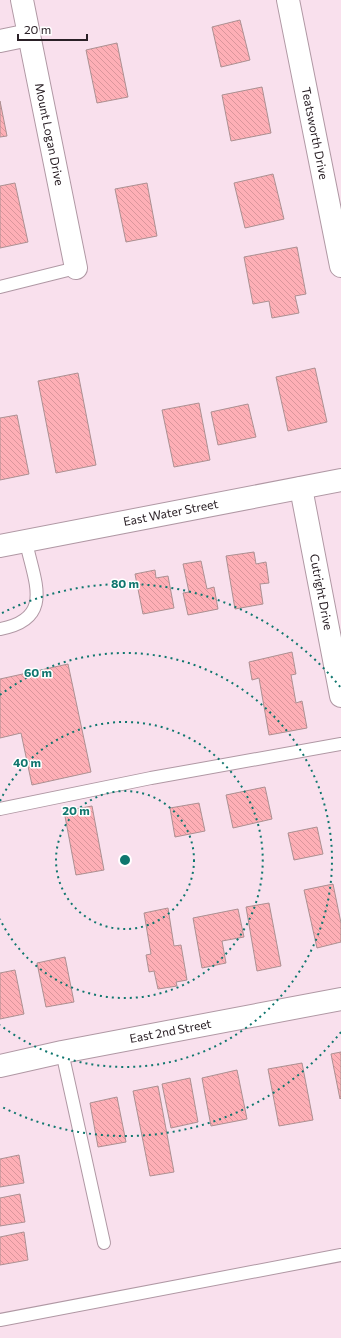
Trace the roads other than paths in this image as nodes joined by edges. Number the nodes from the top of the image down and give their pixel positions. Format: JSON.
{"nodes":[{"id":1,"x":22,"y":0,"type":"edge"},
{"id":2,"x":288,"y":0,"type":"edge"},
{"id":3,"x":29,"y":35,"type":"junction"},
{"id":4,"x":0,"y":41,"type":"edge"},
{"id":5,"x":341,"y":266,"type":"edge"},
{"id":6,"x":76,"y":268,"type":"joint"},
{"id":7,"x":0,"y":288,"type":"edge"},
{"id":8,"x":341,"y":480,"type":"edge"},
{"id":9,"x":301,"y":488,"type":"junction"},
{"id":10,"x":26,"y":542,"type":"junction"},
{"id":11,"x":0,"y":546,"type":"edge"},
{"id":12,"x":0,"y":629,"type":"edge"},
{"id":13,"x":341,"y":696,"type":"edge"},
{"id":14,"x":341,"y":744,"type":"edge"},
{"id":15,"x":0,"y":809,"type":"edge"},
{"id":16,"x":341,"y":999,"type":"edge"},
{"id":17,"x":62,"y":1052,"type":"junction"},
{"id":18,"x":0,"y":1066,"type":"edge"},
{"id":19,"x":104,"y":1243,"type":"dead end"},
{"id":20,"x":341,"y":1255,"type":"edge"},
{"id":21,"x":0,"y":1320,"type":"edge"}],
"edges":[{"from":1,"to":3,"type":"street","name":"Mount Logan Drive"},
{"from":2,"to":5,"type":"street","name":"Teatsworth Drive"},
{"from":3,"to":4,"type":"street"},
{"from":3,"to":6,"type":"street","name":"Mount Logan Drive"},
{"from":6,"to":7,"type":"lane"},
{"from":8,"to":9,"type":"street","name":"East Water Street"},
{"from":9,"to":10,"type":"street","name":"East Water Street"},
{"from":9,"to":13,"type":"street","name":"Cutright Drive"},
{"from":10,"to":11,"type":"street","name":"East Water Street"},
{"from":10,"to":12,"type":"lane"},
{"from":14,"to":15,"type":"lane"},
{"from":16,"to":17,"type":"street","name":"East 2nd Street"},
{"from":17,"to":18,"type":"street","name":"East 2nd Street"},
{"from":17,"to":19,"type":"lane"},
{"from":20,"to":21,"type":"lane"}]}
